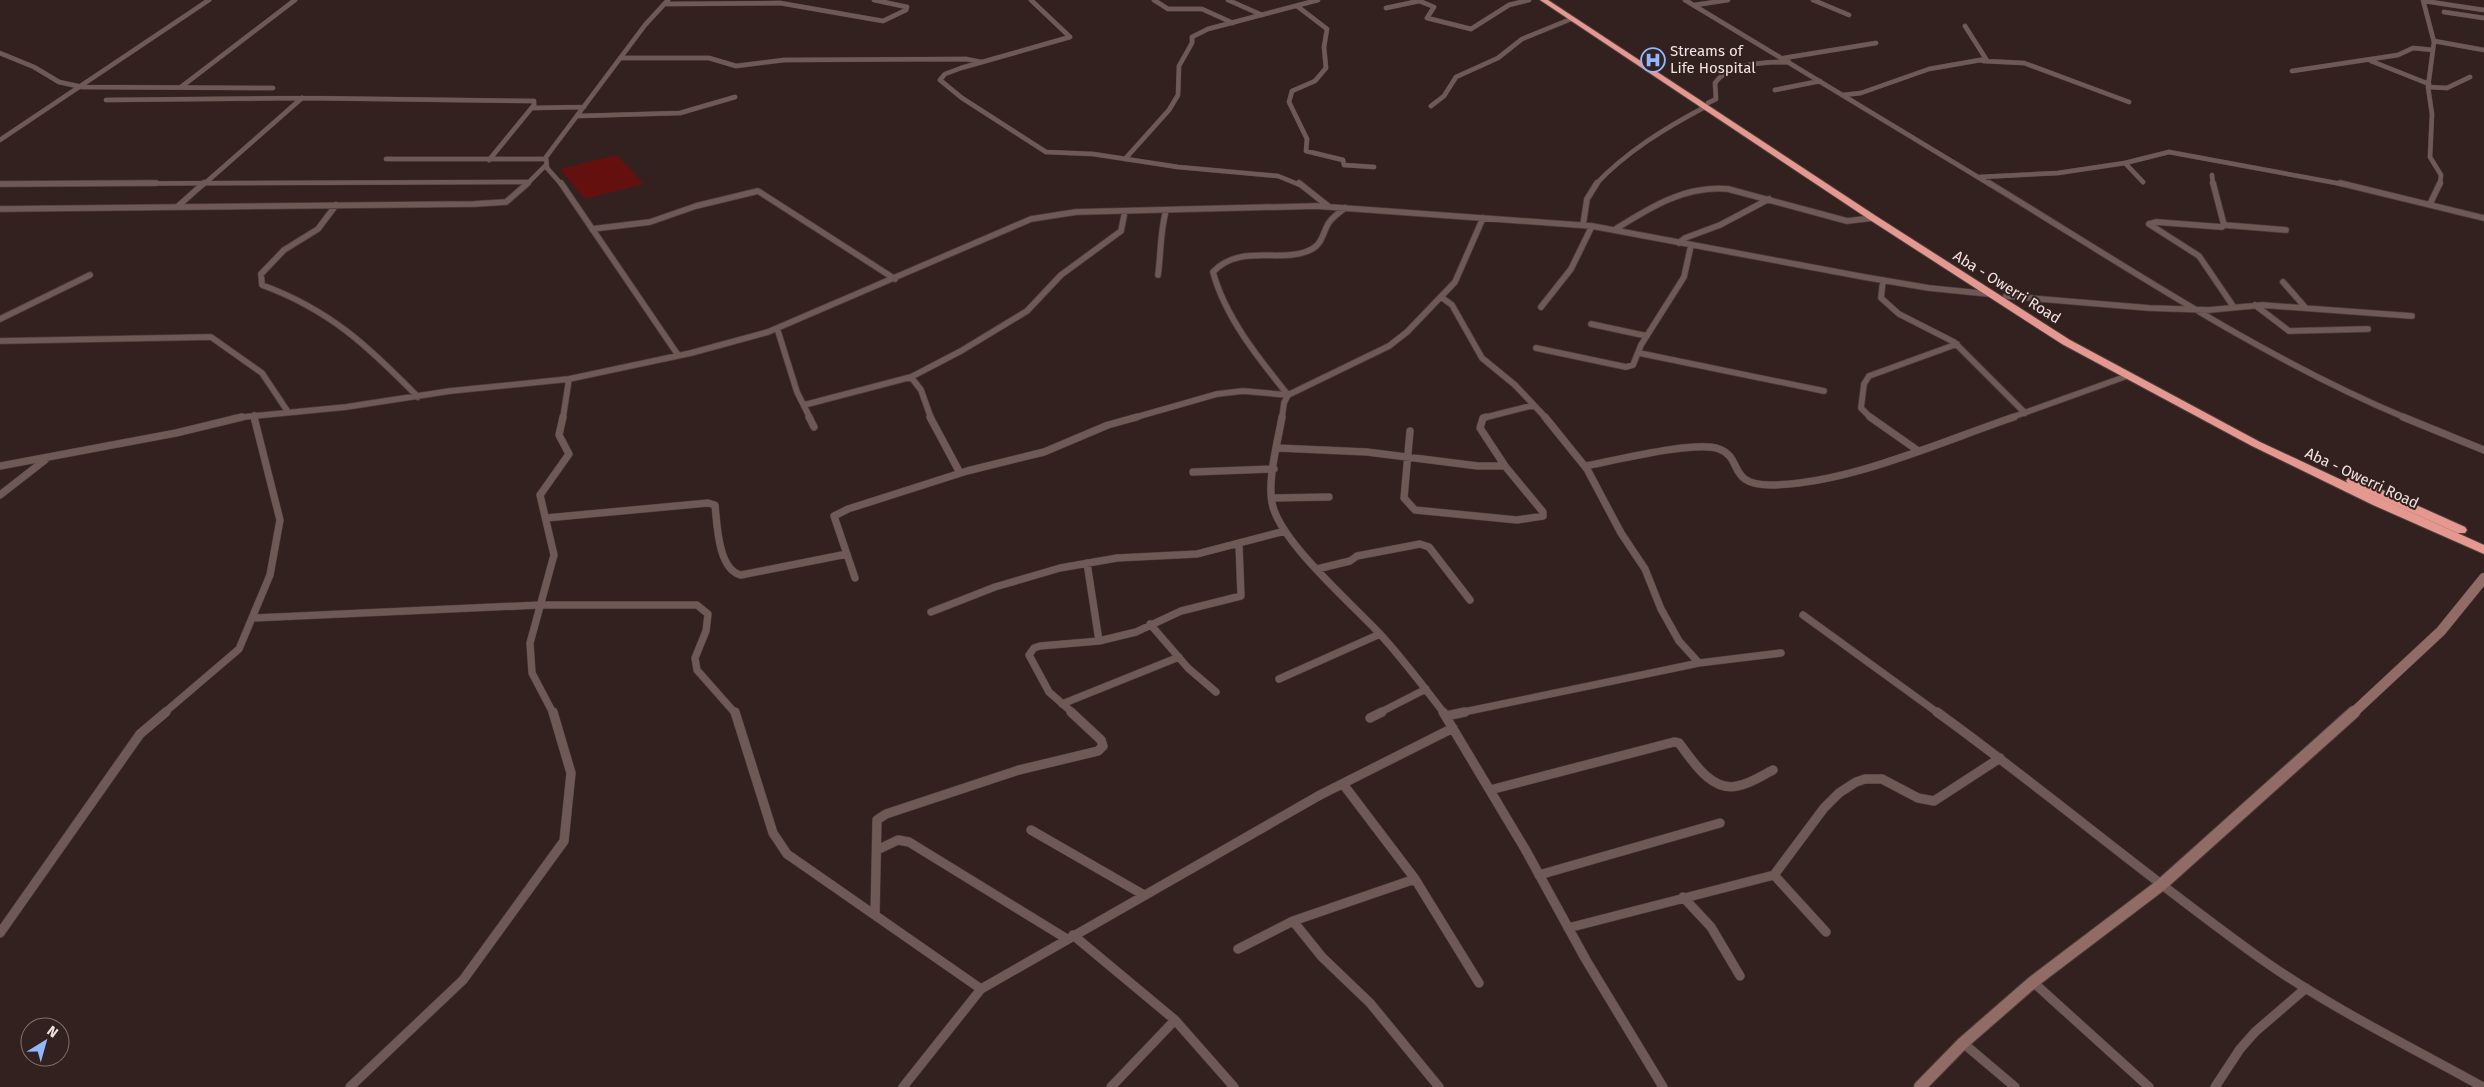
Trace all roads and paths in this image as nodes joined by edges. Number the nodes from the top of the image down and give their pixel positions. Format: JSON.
{"nodes":[{"id":1,"x":209,"y":0,"type":"edge"},
{"id":2,"x":294,"y":0,"type":"edge"},
{"id":3,"x":804,"y":0,"type":"edge"},
{"id":4,"x":874,"y":0,"type":"edge"},
{"id":5,"x":1030,"y":0,"type":"edge"},
{"id":6,"x":1154,"y":0,"type":"edge"},
{"id":7,"x":1228,"y":0,"type":"edge"},
{"id":8,"x":1318,"y":0,"type":"edge"},
{"id":9,"x":1418,"y":0,"type":"edge"},
{"id":10,"x":1529,"y":0,"type":"edge"},
{"id":11,"x":1543,"y":0,"type":"edge"},
{"id":12,"x":1549,"y":0,"type":"edge"},
{"id":13,"x":1685,"y":0,"type":"edge"},
{"id":14,"x":1728,"y":0,"type":"edge"},
{"id":15,"x":1813,"y":0,"type":"edge"},
{"id":16,"x":2423,"y":0,"type":"edge"},
{"id":17,"x":768,"y":1,"type":"edge"},
{"id":18,"x":667,"y":2,"type":"edge"},
{"id":19,"x":1694,"y":5,"type":"junction"},
{"id":20,"x":798,"y":6,"type":"junction"},
{"id":21,"x":1297,"y":6,"type":"junction"},
{"id":22,"x":1386,"y":8,"type":"dead end"},
{"id":23,"x":2484,"y":10,"type":"edge"},
{"id":24,"x":2444,"y":12,"type":"dead end"},
{"id":25,"x":1262,"y":15,"type":"junction"},
{"id":26,"x":1849,"y":15,"type":"dead end"},
{"id":27,"x":2484,"y":18,"type":"edge"},
{"id":28,"x":1571,"y":19,"type":"junction"},
{"id":29,"x":1233,"y":23,"type":"junction"},
{"id":30,"x":1965,"y":26,"type":"dead end"},
{"id":31,"x":2434,"y":41,"type":"junction"},
{"id":32,"x":1876,"y":43,"type":"dead end"},
{"id":33,"x":2433,"y":50,"type":"junction"},
{"id":34,"x":2484,"y":50,"type":"edge"},
{"id":35,"x":0,"y":53,"type":"edge"},
{"id":36,"x":620,"y":58,"type":"junction"},
{"id":37,"x":1784,"y":58,"type":"junction"},
{"id":38,"x":2370,"y":60,"type":"junction"},
{"id":39,"x":1983,"y":61,"type":"junction"},
{"id":40,"x":981,"y":62,"type":"junction"},
{"id":41,"x":1790,"y":62,"type":"junction"},
{"id":42,"x":2292,"y":71,"type":"dead end"},
{"id":43,"x":2470,"y":77,"type":"dead end"},
{"id":44,"x":1820,"y":81,"type":"junction"},
{"id":45,"x":2428,"y":85,"type":"junction"},
{"id":46,"x":82,"y":87,"type":"junction"},
{"id":47,"x":181,"y":87,"type":"junction"},
{"id":48,"x":273,"y":88,"type":"dead end"},
{"id":49,"x":1775,"y":90,"type":"dead end"},
{"id":50,"x":1843,"y":95,"type":"junction"},
{"id":51,"x":735,"y":97,"type":"dead end"},
{"id":52,"x":302,"y":98,"type":"junction"},
{"id":53,"x":106,"y":100,"type":"dead end"},
{"id":54,"x":2129,"y":102,"type":"dead end"},
{"id":55,"x":1706,"y":105,"type":"junction"},
{"id":56,"x":1431,"y":106,"type":"dead end"},
{"id":57,"x":584,"y":107,"type":"junction"},
{"id":58,"x":532,"y":108,"type":"junction"},
{"id":59,"x":578,"y":116,"type":"junction"},
{"id":60,"x":0,"y":140,"type":"edge"},
{"id":61,"x":1125,"y":159,"type":"junction"},
{"id":62,"x":386,"y":160,"type":"dead end"},
{"id":63,"x":488,"y":160,"type":"junction"},
{"id":64,"x":546,"y":162,"type":"junction"},
{"id":65,"x":2125,"y":162,"type":"junction"},
{"id":66,"x":1374,"y":167,"type":"dead end"},
{"id":67,"x":2212,"y":175,"type":"dead end"},
{"id":68,"x":1980,"y":177,"type":"junction"},
{"id":69,"x":203,"y":182,"type":"junction"},
{"id":70,"x":530,"y":182,"type":"junction"},
{"id":71,"x":2143,"y":182,"type":"dead end"},
{"id":72,"x":0,"y":184,"type":"edge"},
{"id":73,"x":1769,"y":200,"type":"junction"},
{"id":74,"x":2430,"y":204,"type":"junction"},
{"id":75,"x":336,"y":205,"type":"junction"},
{"id":76,"x":177,"y":207,"type":"junction"},
{"id":77,"x":1329,"y":207,"type":"junction"},
{"id":78,"x":1345,"y":208,"type":"junction"},
{"id":79,"x":0,"y":209,"type":"edge"},
{"id":80,"x":1125,"y":211,"type":"junction"},
{"id":81,"x":1166,"y":211,"type":"junction"},
{"id":82,"x":1482,"y":218,"type":"junction"},
{"id":83,"x":1873,"y":218,"type":"junction"},
{"id":84,"x":2484,"y":218,"type":"edge"},
{"id":85,"x":1583,"y":226,"type":"junction"},
{"id":86,"x":1592,"y":226,"type":"junction"},
{"id":87,"x":2224,"y":226,"type":"junction"},
{"id":88,"x":592,"y":229,"type":"junction"},
{"id":89,"x":1614,"y":230,"type":"junction"},
{"id":90,"x":2286,"y":230,"type":"dead end"},
{"id":91,"x":1679,"y":243,"type":"junction"},
{"id":92,"x":1690,"y":245,"type":"junction"},
{"id":93,"x":90,"y":275,"type":"dead end"},
{"id":94,"x":1158,"y":275,"type":"dead end"},
{"id":95,"x":895,"y":279,"type":"junction"},
{"id":96,"x":1883,"y":280,"type":"junction"},
{"id":97,"x":2283,"y":282,"type":"dead end"},
{"id":98,"x":1989,"y":294,"type":"junction"},
{"id":99,"x":2006,"y":296,"type":"junction"},
{"id":100,"x":1441,"y":297,"type":"junction"},
{"id":101,"x":2254,"y":305,"type":"junction"},
{"id":102,"x":2233,"y":306,"type":"junction"},
{"id":103,"x":1541,"y":307,"type":"dead end"},
{"id":104,"x":2305,"y":307,"type":"junction"},
{"id":105,"x":2194,"y":310,"type":"junction"},
{"id":106,"x":2412,"y":316,"type":"dead end"},
{"id":107,"x":0,"y":319,"type":"edge"},
{"id":108,"x":1591,"y":324,"type":"dead end"},
{"id":109,"x":777,"y":328,"type":"junction"},
{"id":110,"x":2368,"y":329,"type":"dead end"},
{"id":111,"x":1647,"y":336,"type":"junction"},
{"id":112,"x":0,"y":341,"type":"edge"},
{"id":113,"x":1957,"y":344,"type":"junction"},
{"id":114,"x":1536,"y":348,"type":"dead end"},
{"id":115,"x":1639,"y":353,"type":"junction"},
{"id":116,"x":678,"y":355,"type":"junction"},
{"id":117,"x":2127,"y":376,"type":"junction"},
{"id":118,"x":911,"y":377,"type":"junction"},
{"id":119,"x":569,"y":379,"type":"junction"},
{"id":120,"x":1824,"y":390,"type":"dead end"},
{"id":121,"x":1288,"y":395,"type":"junction"},
{"id":122,"x":418,"y":397,"type":"junction"},
{"id":123,"x":1534,"y":405,"type":"junction"},
{"id":124,"x":804,"y":406,"type":"junction"},
{"id":125,"x":288,"y":412,"type":"junction"},
{"id":126,"x":2024,"y":414,"type":"junction"},
{"id":127,"x":254,"y":415,"type":"junction"},
{"id":128,"x":814,"y":427,"type":"dead end"},
{"id":129,"x":1410,"y":431,"type":"dead end"},
{"id":130,"x":1278,"y":448,"type":"junction"},
{"id":131,"x":1917,"y":450,"type":"junction"},
{"id":132,"x":2484,"y":450,"type":"edge"},
{"id":133,"x":1408,"y":457,"type":"junction"},
{"id":134,"x":47,"y":458,"type":"junction"},
{"id":135,"x":0,"y":466,"type":"edge"},
{"id":136,"x":1505,"y":466,"type":"junction"},
{"id":137,"x":1585,"y":466,"type":"junction"},
{"id":138,"x":1274,"y":469,"type":"junction"},
{"id":139,"x":1193,"y":472,"type":"dead end"},
{"id":140,"x":960,"y":473,"type":"junction"},
{"id":141,"x":0,"y":495,"type":"edge"},
{"id":142,"x":1329,"y":497,"type":"dead end"},
{"id":143,"x":1272,"y":498,"type":"junction"},
{"id":144,"x":546,"y":518,"type":"junction"},
{"id":145,"x":1285,"y":531,"type":"junction"},
{"id":146,"x":2484,"y":540,"type":"edge"},
{"id":147,"x":1239,"y":545,"type":"junction"},
{"id":148,"x":2484,"y":550,"type":"edge"},
{"id":149,"x":846,"y":554,"type":"junction"},
{"id":150,"x":1087,"y":562,"type":"junction"},
{"id":151,"x":1317,"y":568,"type":"junction"},
{"id":152,"x":856,"y":578,"type":"dead end"},
{"id":153,"x":2484,"y":578,"type":"edge"},
{"id":154,"x":1470,"y":600,"type":"dead end"},
{"id":155,"x":540,"y":605,"type":"junction"},
{"id":156,"x":931,"y":612,"type":"dead end"},
{"id":157,"x":1803,"y":615,"type":"dead end"},
{"id":158,"x":252,"y":618,"type":"junction"},
{"id":159,"x":1150,"y":624,"type":"junction"},
{"id":160,"x":1380,"y":634,"type":"junction"},
{"id":161,"x":1099,"y":641,"type":"junction"},
{"id":162,"x":1781,"y":653,"type":"dead end"},
{"id":163,"x":1179,"y":657,"type":"junction"},
{"id":164,"x":1699,"y":663,"type":"junction"},
{"id":165,"x":1279,"y":679,"type":"dead end"},
{"id":166,"x":1426,"y":689,"type":"junction"},
{"id":167,"x":1216,"y":692,"type":"dead end"},
{"id":168,"x":1062,"y":704,"type":"junction"},
{"id":169,"x":1446,"y":716,"type":"junction"},
{"id":170,"x":1370,"y":718,"type":"dead end"},
{"id":171,"x":1453,"y":728,"type":"junction"},
{"id":172,"x":2000,"y":758,"type":"junction"},
{"id":173,"x":1774,"y":770,"type":"dead end"},
{"id":174,"x":1343,"y":784,"type":"junction"},
{"id":175,"x":1490,"y":790,"type":"junction"},
{"id":176,"x":1720,"y":823,"type":"dead end"},
{"id":177,"x":1031,"y":830,"type":"dead end"},
{"id":178,"x":877,"y":850,"type":"junction"},
{"id":179,"x":1539,"y":875,"type":"junction"},
{"id":180,"x":1774,"y":876,"type":"junction"},
{"id":181,"x":1415,"y":879,"type":"junction"},
{"id":182,"x":2161,"y":885,"type":"junction"},
{"id":183,"x":1144,"y":894,"type":"junction"},
{"id":184,"x":1683,"y":897,"type":"junction"},
{"id":185,"x":875,"y":915,"type":"junction"},
{"id":186,"x":1294,"y":921,"type":"junction"},
{"id":187,"x":1568,"y":928,"type":"junction"},
{"id":188,"x":0,"y":932,"type":"edge"},
{"id":189,"x":1826,"y":932,"type":"dead end"},
{"id":190,"x":1070,"y":937,"type":"junction"},
{"id":191,"x":1238,"y":949,"type":"dead end"},
{"id":192,"x":1740,"y":976,"type":"dead end"},
{"id":193,"x":2033,"y":982,"type":"junction"},
{"id":194,"x":1479,"y":983,"type":"dead end"},
{"id":195,"x":2306,"y":988,"type":"junction"},
{"id":196,"x":981,"y":989,"type":"junction"},
{"id":197,"x":1175,"y":1020,"type":"junction"},
{"id":198,"x":1963,"y":1042,"type":"junction"},
{"id":199,"x":1925,"y":1086,"type":"edge"},
{"id":200,"x":350,"y":1087,"type":"edge"},
{"id":201,"x":903,"y":1087,"type":"edge"},
{"id":202,"x":1110,"y":1087,"type":"edge"},
{"id":203,"x":1234,"y":1087,"type":"edge"},
{"id":204,"x":1439,"y":1087,"type":"edge"},
{"id":205,"x":1663,"y":1087,"type":"edge"},
{"id":206,"x":2015,"y":1087,"type":"edge"},
{"id":207,"x":2149,"y":1087,"type":"edge"},
{"id":208,"x":2215,"y":1087,"type":"edge"},
{"id":209,"x":2483,"y":1087,"type":"edge"}],
"edges":[{"from":1,"to":46,"type":"street"},
{"from":2,"to":47,"type":"street"},
{"from":3,"to":20,"type":"street"},
{"from":4,"to":20,"type":"street"},
{"from":5,"to":40,"type":"street"},
{"from":6,"to":29,"type":"street"},
{"from":7,"to":25,"type":"street"},
{"from":8,"to":21,"type":"street"},
{"from":9,"to":10,"type":"street"},
{"from":9,"to":22,"type":"street"},
{"from":11,"to":28,"type":"highway","name":"Aba - Owerri Road"},
{"from":12,"to":55,"type":"highway","name":"Aba - Owerri Road"},
{"from":13,"to":19,"type":"street"},
{"from":14,"to":19,"type":"street"},
{"from":15,"to":26,"type":"street"},
{"from":16,"to":23,"type":"street"},
{"from":16,"to":31,"type":"street"},
{"from":17,"to":18,"type":"street"},
{"from":17,"to":20,"type":"street"},
{"from":18,"to":36,"type":"street"},
{"from":19,"to":37,"type":"street"},
{"from":21,"to":25,"type":"street"},
{"from":21,"to":66,"type":"street"},
{"from":24,"to":27,"type":"street"},
{"from":25,"to":29,"type":"street"},
{"from":28,"to":55,"type":"highway","name":"Aba - Owerri Road"},
{"from":28,"to":56,"type":"street"},
{"from":29,"to":61,"type":"street"},
{"from":30,"to":39,"type":"street"},
{"from":31,"to":33,"type":"street"},
{"from":31,"to":34,"type":"street"},
{"from":32,"to":37,"type":"street"},
{"from":33,"to":38,"type":"street"},
{"from":33,"to":45,"type":"street"},
{"from":35,"to":46,"type":"street"},
{"from":36,"to":40,"type":"street"},
{"from":36,"to":57,"type":"street"},
{"from":37,"to":41,"type":"street"},
{"from":38,"to":42,"type":"street"},
{"from":38,"to":45,"type":"street"},
{"from":39,"to":50,"type":"street"},
{"from":39,"to":54,"type":"street"},
{"from":40,"to":61,"type":"street"},
{"from":41,"to":44,"type":"street"},
{"from":41,"to":55,"type":"street"},
{"from":43,"to":45,"type":"street"},
{"from":44,"to":49,"type":"street"},
{"from":44,"to":50,"type":"street"},
{"from":45,"to":74,"type":"street"},
{"from":46,"to":47,"type":"street"},
{"from":46,"to":60,"type":"street"},
{"from":47,"to":48,"type":"street"},
{"from":50,"to":68,"type":"street"},
{"from":51,"to":59,"type":"street"},
{"from":52,"to":53,"type":"street"},
{"from":52,"to":58,"type":"street"},
{"from":52,"to":69,"type":"street"},
{"from":55,"to":83,"type":"highway","name":"Aba - Owerri Road"},
{"from":55,"to":85,"type":"street"},
{"from":55,"to":99,"type":"highway","name":"Aba - Owerri Road"},
{"from":57,"to":58,"type":"street"},
{"from":57,"to":59,"type":"street"},
{"from":58,"to":63,"type":"street"},
{"from":59,"to":64,"type":"street"},
{"from":61,"to":77,"type":"street"},
{"from":62,"to":63,"type":"street"},
{"from":63,"to":64,"type":"street"},
{"from":64,"to":70,"type":"street"},
{"from":64,"to":88,"type":"street"},
{"from":65,"to":68,"type":"street"},
{"from":65,"to":71,"type":"street"},
{"from":65,"to":74,"type":"street"},
{"from":67,"to":87,"type":"street"},
{"from":68,"to":105,"type":"street"},
{"from":69,"to":70,"type":"street"},
{"from":69,"to":72,"type":"street"},
{"from":69,"to":76,"type":"street"},
{"from":70,"to":75,"type":"street"},
{"from":73,"to":83,"type":"street"},
{"from":73,"to":89,"type":"street"},
{"from":73,"to":91,"type":"street"},
{"from":74,"to":84,"type":"street"},
{"from":75,"to":76,"type":"street"},
{"from":75,"to":122,"type":"street"},
{"from":76,"to":79,"type":"street"},
{"from":77,"to":78,"type":"street"},
{"from":77,"to":81,"type":"street"},
{"from":78,"to":82,"type":"street"},
{"from":78,"to":121,"type":"street"},
{"from":80,"to":81,"type":"street"},
{"from":80,"to":95,"type":"street"},
{"from":80,"to":118,"type":"street"},
{"from":81,"to":94,"type":"street"},
{"from":82,"to":85,"type":"street"},
{"from":82,"to":100,"type":"street"},
{"from":83,"to":98,"type":"highway","name":"Aba - Owerri Road"},
{"from":85,"to":86,"type":"street"},
{"from":86,"to":89,"type":"street"},
{"from":86,"to":103,"type":"street"},
{"from":87,"to":90,"type":"street"},
{"from":87,"to":102,"type":"street"},
{"from":88,"to":95,"type":"street"},
{"from":88,"to":116,"type":"street"},
{"from":89,"to":91,"type":"street"},
{"from":91,"to":92,"type":"street"},
{"from":92,"to":96,"type":"street"},
{"from":92,"to":111,"type":"street"},
{"from":93,"to":107,"type":"street"},
{"from":95,"to":109,"type":"street"},
{"from":96,"to":98,"type":"street"},
{"from":96,"to":113,"type":"street"},
{"from":97,"to":104,"type":"street"},
{"from":98,"to":117,"type":"highway","name":"Aba - Owerri Road"},
{"from":99,"to":105,"type":"street"},
{"from":99,"to":146,"type":"highway","name":"Aba - Owerri Road"},
{"from":100,"to":121,"type":"street"},
{"from":100,"to":123,"type":"street"},
{"from":101,"to":102,"type":"street"},
{"from":101,"to":104,"type":"street"},
{"from":101,"to":110,"type":"street"},
{"from":102,"to":105,"type":"street"},
{"from":104,"to":106,"type":"street"},
{"from":105,"to":132,"type":"street"},
{"from":108,"to":111,"type":"street"},
{"from":109,"to":116,"type":"street"},
{"from":109,"to":124,"type":"street"},
{"from":111,"to":115,"type":"street"},
{"from":112,"to":125,"type":"street"},
{"from":113,"to":126,"type":"street"},
{"from":113,"to":131,"type":"street"},
{"from":114,"to":115,"type":"street"},
{"from":115,"to":120,"type":"street"},
{"from":116,"to":119,"type":"street"},
{"from":117,"to":126,"type":"street"},
{"from":117,"to":148,"type":"highway","name":"Aba - Owerri Road"},
{"from":118,"to":124,"type":"street"},
{"from":118,"to":140,"type":"street"},
{"from":119,"to":122,"type":"street"},
{"from":119,"to":144,"type":"street"},
{"from":121,"to":130,"type":"street"},
{"from":121,"to":140,"type":"street"},
{"from":122,"to":125,"type":"street"},
{"from":123,"to":136,"type":"street"},
{"from":123,"to":137,"type":"street"},
{"from":124,"to":128,"type":"street"},
{"from":125,"to":127,"type":"street"},
{"from":126,"to":131,"type":"street"},
{"from":127,"to":134,"type":"street"},
{"from":127,"to":158,"type":"street"},
{"from":129,"to":133,"type":"street"},
{"from":130,"to":133,"type":"street"},
{"from":130,"to":138,"type":"street"},
{"from":131,"to":137,"type":"street"},
{"from":133,"to":136,"type":"street"},
{"from":133,"to":136,"type":"street"},
{"from":134,"to":135,"type":"street"},
{"from":134,"to":141,"type":"street"},
{"from":137,"to":164,"type":"street"},
{"from":138,"to":139,"type":"street"},
{"from":138,"to":143,"type":"street"},
{"from":140,"to":149,"type":"street"},
{"from":142,"to":143,"type":"street"},
{"from":143,"to":145,"type":"street"},
{"from":144,"to":149,"type":"street"},
{"from":144,"to":155,"type":"street"},
{"from":145,"to":147,"type":"street"},
{"from":145,"to":151,"type":"street"},
{"from":147,"to":150,"type":"street"},
{"from":147,"to":159,"type":"street"},
{"from":149,"to":152,"type":"street"},
{"from":150,"to":156,"type":"street"},
{"from":150,"to":161,"type":"street"},
{"from":151,"to":154,"type":"street"},
{"from":151,"to":160,"type":"street"},
{"from":153,"to":182,"type":"street"},
{"from":155,"to":158,"type":"street"},
{"from":155,"to":185,"type":"street"},
{"from":155,"to":200,"type":"street"},
{"from":157,"to":172,"type":"street"},
{"from":158,"to":188,"type":"street"},
{"from":159,"to":161,"type":"street"},
{"from":159,"to":163,"type":"street"},
{"from":160,"to":165,"type":"street"},
{"from":160,"to":166,"type":"street"},
{"from":161,"to":168,"type":"street"},
{"from":162,"to":164,"type":"street"},
{"from":163,"to":167,"type":"street"},
{"from":163,"to":168,"type":"street"},
{"from":164,"to":169,"type":"street"},
{"from":166,"to":169,"type":"street"},
{"from":166,"to":170,"type":"street"},
{"from":168,"to":178,"type":"street"},
{"from":169,"to":171,"type":"street"},
{"from":171,"to":174,"type":"street"},
{"from":171,"to":175,"type":"street"},
{"from":172,"to":180,"type":"street"},
{"from":172,"to":182,"type":"street"},
{"from":173,"to":175,"type":"street"},
{"from":174,"to":181,"type":"street"},
{"from":174,"to":183,"type":"street"},
{"from":175,"to":179,"type":"street"},
{"from":176,"to":179,"type":"street"},
{"from":177,"to":183,"type":"street"},
{"from":178,"to":185,"type":"street"},
{"from":178,"to":190,"type":"street"},
{"from":179,"to":187,"type":"street"},
{"from":180,"to":184,"type":"street"},
{"from":180,"to":189,"type":"street"},
{"from":181,"to":186,"type":"street"},
{"from":181,"to":194,"type":"street"},
{"from":182,"to":193,"type":"street"},
{"from":182,"to":195,"type":"street"},
{"from":183,"to":190,"type":"street"},
{"from":184,"to":187,"type":"street"},
{"from":184,"to":192,"type":"street"},
{"from":185,"to":196,"type":"street"},
{"from":186,"to":191,"type":"street"},
{"from":186,"to":204,"type":"street"},
{"from":187,"to":205,"type":"street"},
{"from":190,"to":196,"type":"street"},
{"from":190,"to":197,"type":"street"},
{"from":193,"to":198,"type":"street"},
{"from":193,"to":207,"type":"street"},
{"from":195,"to":208,"type":"street"},
{"from":195,"to":209,"type":"street"},
{"from":196,"to":201,"type":"street"},
{"from":197,"to":202,"type":"street"},
{"from":197,"to":203,"type":"street"},
{"from":198,"to":199,"type":"street"},
{"from":198,"to":206,"type":"street"}]}
